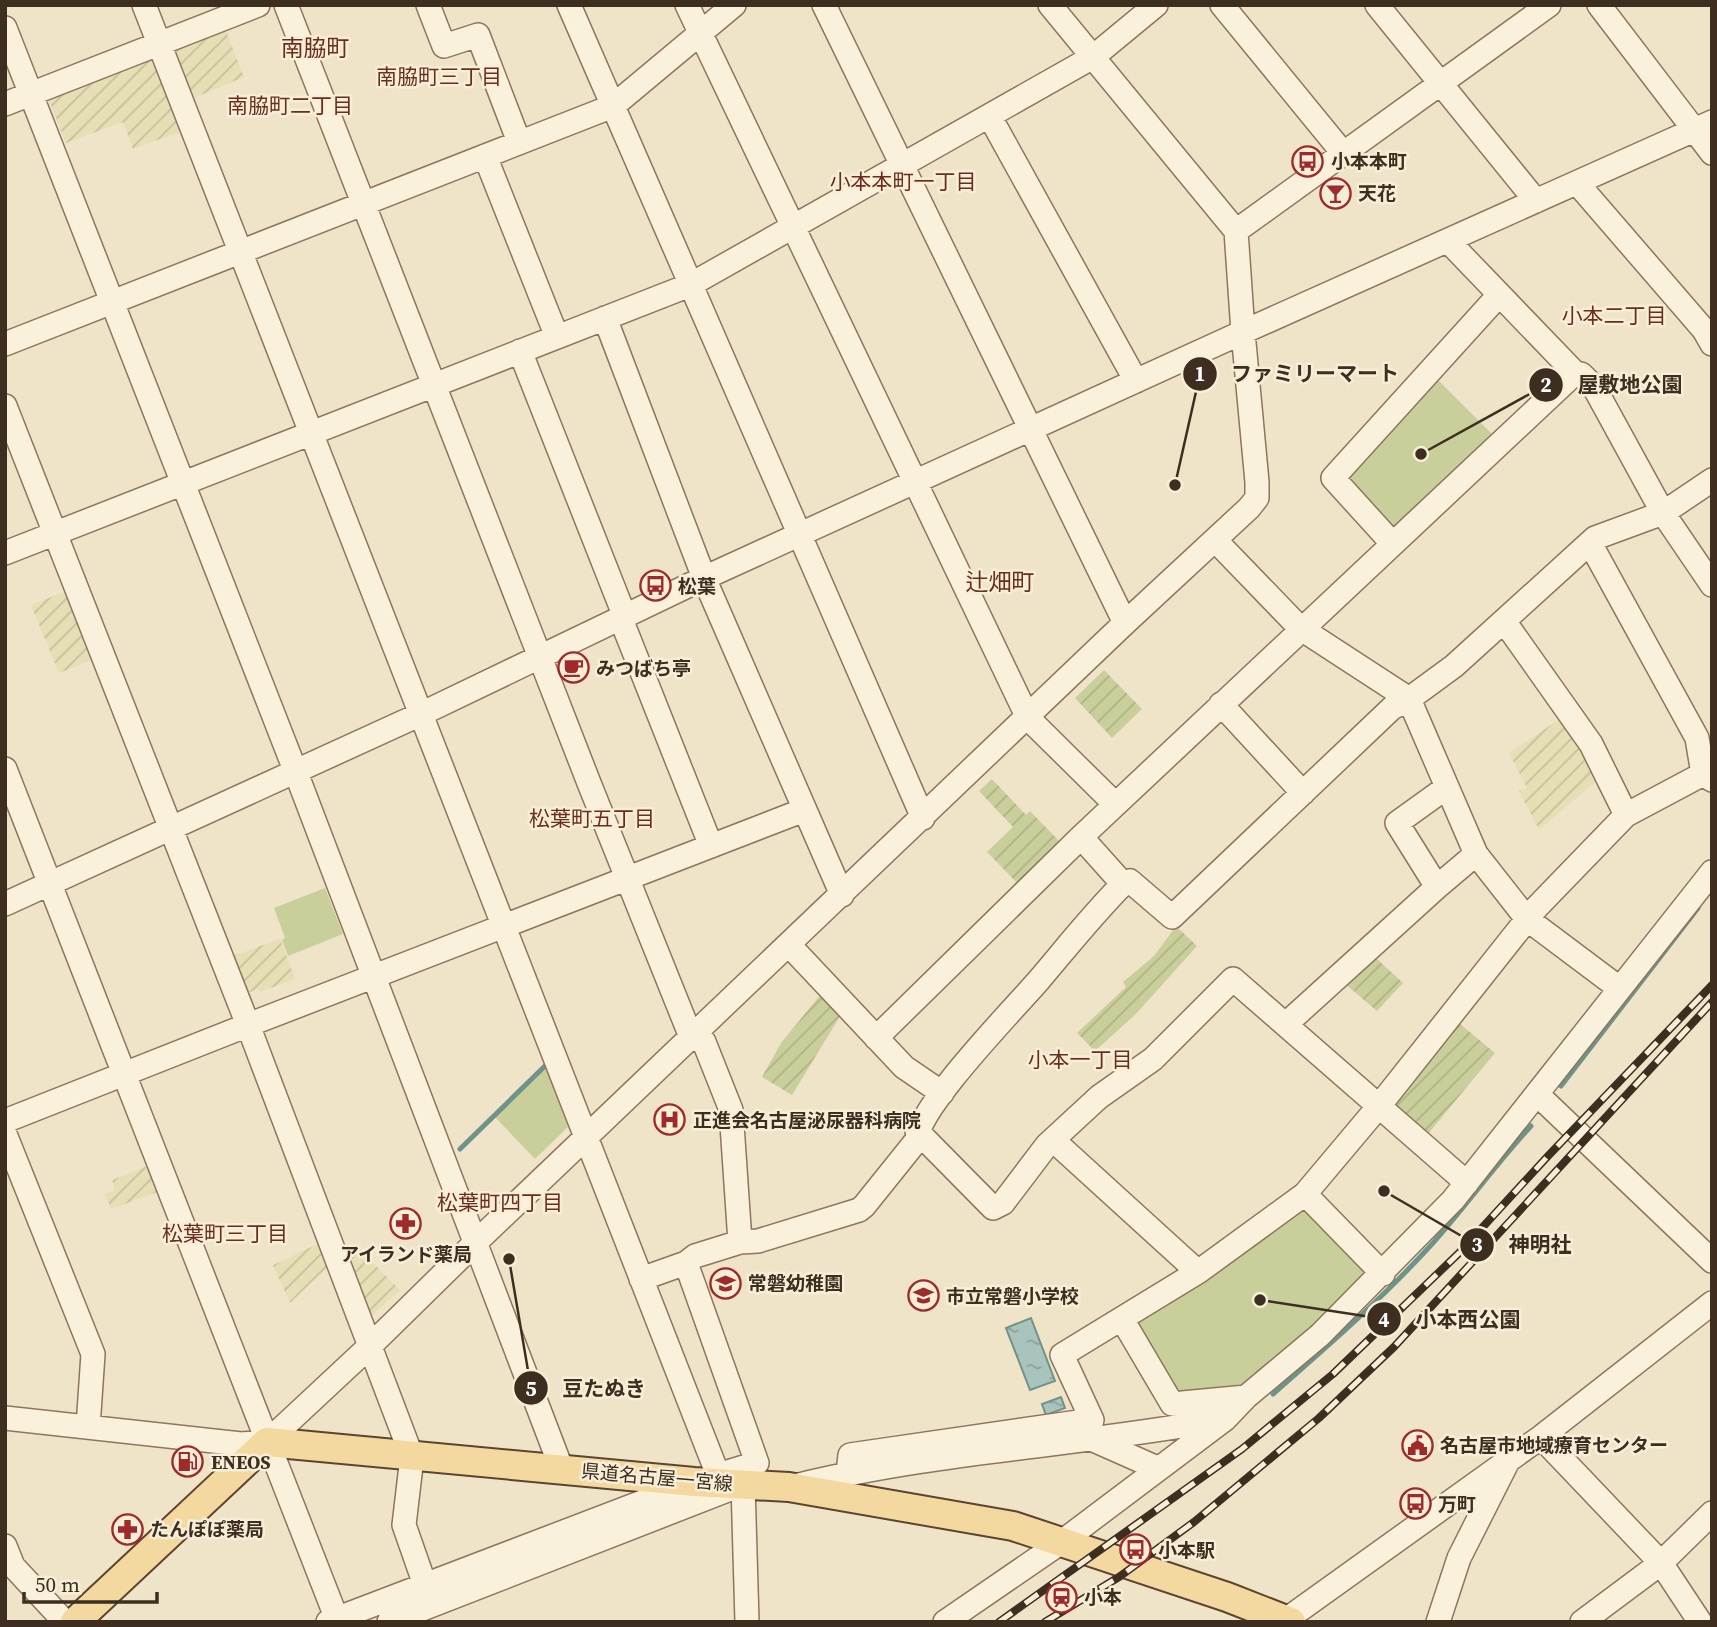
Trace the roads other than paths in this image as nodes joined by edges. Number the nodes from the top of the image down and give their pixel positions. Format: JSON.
{"nodes":[{"id":1,"x":144,"y":5,"type":"edge"},
{"id":2,"x":258,"y":5,"type":"edge"},
{"id":3,"x":286,"y":5,"type":"edge"},
{"id":4,"x":428,"y":5,"type":"edge"},
{"id":5,"x":569,"y":5,"type":"edge"},
{"id":6,"x":687,"y":5,"type":"edge"},
{"id":7,"x":734,"y":5,"type":"edge"},
{"id":8,"x":824,"y":5,"type":"edge"},
{"id":9,"x":1050,"y":5,"type":"edge"},
{"id":10,"x":1156,"y":5,"type":"edge"},
{"id":11,"x":1222,"y":5,"type":"edge"},
{"id":12,"x":1377,"y":5,"type":"edge"},
{"id":13,"x":1599,"y":5,"type":"edge"},
{"id":14,"x":1538,"y":9,"type":"edge"},
{"id":15,"x":5,"y":27,"type":"edge"},
{"id":16,"x":700,"y":34,"type":"junction"},
{"id":17,"x":159,"y":45,"type":"junction"},
{"id":18,"x":1093,"y":57,"type":"junction"},
{"id":19,"x":1441,"y":83,"type":"junction"},
{"id":20,"x":32,"y":95,"type":"junction"},
{"id":21,"x":5,"y":104,"type":"edge"},
{"id":22,"x":613,"y":106,"type":"junction"},
{"id":23,"x":990,"y":117,"type":"junction"},
{"id":24,"x":1702,"y":125,"type":"edge"},
{"id":25,"x":519,"y":142,"type":"junction"},
{"id":26,"x":1343,"y":153,"type":"junction"},
{"id":27,"x":1712,"y":153,"type":"edge"},
{"id":28,"x":485,"y":156,"type":"junction"},
{"id":29,"x":900,"y":166,"type":"junction"},
{"id":30,"x":1577,"y":183,"type":"junction"},
{"id":31,"x":1536,"y":201,"type":"junction"},
{"id":32,"x":362,"y":204,"type":"junction"},
{"id":33,"x":793,"y":228,"type":"junction"},
{"id":34,"x":1236,"y":231,"type":"junction"},
{"id":35,"x":1448,"y":241,"type":"junction"},
{"id":36,"x":241,"y":251,"type":"junction"},
{"id":37,"x":690,"y":285,"type":"junction"},
{"id":38,"x":1499,"y":295,"type":"junction"},
{"id":39,"x":112,"y":302,"type":"junction"},
{"id":40,"x":605,"y":318,"type":"junction"},
{"id":41,"x":1243,"y":332,"type":"junction"},
{"id":42,"x":557,"y":337,"type":"junction"},
{"id":43,"x":5,"y":344,"type":"edge"},
{"id":44,"x":1712,"y":344,"type":"edge"},
{"id":45,"x":520,"y":351,"type":"junction"},
{"id":46,"x":1575,"y":373,"type":"junction"},
{"id":47,"x":1136,"y":381,"type":"junction"},
{"id":48,"x":434,"y":385,"type":"junction"},
{"id":49,"x":5,"y":406,"type":"edge"},
{"id":50,"x":1030,"y":429,"type":"junction"},
{"id":51,"x":311,"y":433,"type":"junction"},
{"id":52,"x":1712,"y":480,"type":"edge"},
{"id":53,"x":915,"y":482,"type":"junction"},
{"id":54,"x":183,"y":484,"type":"junction"},
{"id":55,"x":1663,"y":513,"type":"junction"},
{"id":56,"x":55,"y":533,"type":"junction"},
{"id":57,"x":799,"y":535,"type":"junction"},
{"id":58,"x":1216,"y":541,"type":"junction"},
{"id":59,"x":1392,"y":542,"type":"junction"},
{"id":60,"x":1590,"y":543,"type":"junction"},
{"id":61,"x":5,"y":553,"type":"edge"},
{"id":62,"x":704,"y":578,"type":"junction"},
{"id":63,"x":1712,"y":585,"type":"edge"},
{"id":64,"x":623,"y":618,"type":"junction"},
{"id":65,"x":1504,"y":621,"type":"junction"},
{"id":66,"x":1125,"y":623,"type":"junction"},
{"id":67,"x":1300,"y":628,"type":"junction"},
{"id":68,"x":540,"y":657,"type":"junction"},
{"id":69,"x":1409,"y":699,"type":"junction"},
{"id":70,"x":1221,"y":704,"type":"junction"},
{"id":71,"x":421,"y":714,"type":"junction"},
{"id":72,"x":1028,"y":718,"type":"junction"},
{"id":73,"x":5,"y":769,"type":"edge"},
{"id":74,"x":295,"y":770,"type":"junction"},
{"id":75,"x":1707,"y":777,"type":"edge"},
{"id":76,"x":1447,"y":787,"type":"junction"},
{"id":77,"x":1303,"y":793,"type":"junction"},
{"id":78,"x":1115,"y":804,"type":"junction"},
{"id":79,"x":804,"y":810,"type":"junction"},
{"id":80,"x":1626,"y":815,"type":"junction"},
{"id":81,"x":923,"y":818,"type":"junction"},
{"id":82,"x":170,"y":827,"type":"junction"},
{"id":83,"x":1081,"y":837,"type":"junction"},
{"id":84,"x":710,"y":846,"type":"junction"},
{"id":85,"x":1476,"y":854,"type":"junction"},
{"id":86,"x":1712,"y":872,"type":"edge"},
{"id":87,"x":626,"y":879,"type":"junction"},
{"id":88,"x":50,"y":883,"type":"junction"},
{"id":89,"x":1123,"y":884,"type":"junction"},
{"id":90,"x":1437,"y":887,"type":"junction"},
{"id":91,"x":842,"y":894,"type":"junction"},
{"id":92,"x":5,"y":904,"type":"edge"},
{"id":93,"x":1527,"y":919,"type":"junction"},
{"id":94,"x":504,"y":926,"type":"junction"},
{"id":95,"x":789,"y":945,"type":"junction"},
{"id":96,"x":373,"y":976,"type":"junction"},
{"id":97,"x":1619,"y":988,"type":"junction"},
{"id":98,"x":1286,"y":1024,"type":"junction"},
{"id":99,"x":248,"y":1025,"type":"junction"},
{"id":100,"x":691,"y":1037,"type":"junction"},
{"id":101,"x":876,"y":1038,"type":"junction"},
{"id":102,"x":124,"y":1073,"type":"junction"},
{"id":103,"x":942,"y":1093,"type":"junction"},
{"id":104,"x":1538,"y":1094,"type":"junction"},
{"id":105,"x":1379,"y":1106,"type":"junction"},
{"id":106,"x":5,"y":1121,"type":"edge"},
{"id":107,"x":917,"y":1131,"type":"junction"},
{"id":108,"x":5,"y":1134,"type":"edge"},
{"id":109,"x":586,"y":1139,"type":"junction"},
{"id":110,"x":1052,"y":1140,"type":"junction"},
{"id":111,"x":1467,"y":1183,"type":"junction"},
{"id":112,"x":1305,"y":1194,"type":"junction"},
{"id":113,"x":740,"y":1242,"type":"junction"},
{"id":114,"x":474,"y":1244,"type":"junction"},
{"id":115,"x":1712,"y":1261,"type":"edge"},
{"id":116,"x":686,"y":1264,"type":"junction"},
{"id":117,"x":1198,"y":1272,"type":"junction"},
{"id":118,"x":1383,"y":1274,"type":"junction"},
{"id":119,"x":641,"y":1279,"type":"junction"},
{"id":120,"x":1712,"y":1303,"type":"edge"},
{"id":121,"x":1122,"y":1319,"type":"junction"},
{"id":122,"x":372,"y":1345,"type":"junction"},
{"id":123,"x":1246,"y":1397,"type":"junction"},
{"id":124,"x":5,"y":1418,"type":"edge"},
{"id":125,"x":1225,"y":1419,"type":"junction"},
{"id":126,"x":88,"y":1427,"type":"junction"},
{"id":127,"x":1541,"y":1437,"type":"junction"},
{"id":128,"x":1095,"y":1440,"type":"junction"},
{"id":129,"x":267,"y":1442,"type":"junction"},
{"id":130,"x":412,"y":1457,"type":"junction"},
{"id":131,"x":1509,"y":1458,"type":"junction"},
{"id":132,"x":1157,"y":1468,"type":"junction"},
{"id":133,"x":562,"y":1469,"type":"junction"},
{"id":134,"x":848,"y":1473,"type":"junction"},
{"id":135,"x":718,"y":1481,"type":"junction"},
{"id":136,"x":789,"y":1488,"type":"junction"},
{"id":137,"x":1712,"y":1513,"type":"edge"},
{"id":138,"x":1063,"y":1541,"type":"junction"},
{"id":139,"x":5,"y":1546,"type":"edge"},
{"id":140,"x":1661,"y":1563,"type":"junction"},
{"id":141,"x":425,"y":1585,"type":"junction"},
{"id":142,"x":1272,"y":1618,"type":"edge"},
{"id":143,"x":334,"y":1621,"type":"edge"},
{"id":144,"x":65,"y":1622,"type":"edge"},
{"id":145,"x":75,"y":1622,"type":"edge"},
{"id":146,"x":389,"y":1622,"type":"edge"},
{"id":147,"x":747,"y":1622,"type":"edge"},
{"id":148,"x":945,"y":1622,"type":"edge"},
{"id":149,"x":1438,"y":1622,"type":"edge"},
{"id":150,"x":1582,"y":1622,"type":"edge"},
{"id":151,"x":1700,"y":1622,"type":"edge"}],
"edges":[{"from":1,"to":17,"type":"street"},
{"from":2,"to":17,"type":"street"},
{"from":3,"to":32,"type":"street"},
{"from":4,"to":25,"type":"street"},
{"from":5,"to":22,"type":"street"},
{"from":6,"to":16,"type":"street"},
{"from":7,"to":16,"type":"street"},
{"from":8,"to":29,"type":"street"},
{"from":9,"to":18,"type":"street"},
{"from":10,"to":18,"type":"street"},
{"from":11,"to":26,"type":"street"},
{"from":12,"to":19,"type":"street"},
{"from":13,"to":24,"type":"street"},
{"from":14,"to":19,"type":"street"},
{"from":15,"to":20,"type":"street"},
{"from":16,"to":22,"type":"street"},
{"from":16,"to":33,"type":"street"},
{"from":17,"to":20,"type":"street"},
{"from":17,"to":36,"type":"street"},
{"from":18,"to":23,"type":"street"},
{"from":18,"to":34,"type":"street"},
{"from":19,"to":26,"type":"street"},
{"from":19,"to":31,"type":"street"},
{"from":20,"to":21,"type":"street"},
{"from":20,"to":39,"type":"street"},
{"from":22,"to":25,"type":"street"},
{"from":22,"to":37,"type":"street"},
{"from":23,"to":29,"type":"street"},
{"from":23,"to":47,"type":"street"},
{"from":24,"to":27,"type":"street"},
{"from":24,"to":30,"type":"street"},
{"from":25,"to":28,"type":"street"},
{"from":26,"to":34,"type":"street"},
{"from":28,"to":32,"type":"street"},
{"from":28,"to":42,"type":"street"},
{"from":29,"to":33,"type":"street"},
{"from":29,"to":50,"type":"street"},
{"from":30,"to":31,"type":"street"},
{"from":30,"to":44,"type":"street"},
{"from":31,"to":35,"type":"street"},
{"from":32,"to":36,"type":"street"},
{"from":32,"to":48,"type":"street"},
{"from":33,"to":37,"type":"street"},
{"from":33,"to":53,"type":"street"},
{"from":34,"to":41,"type":"street"},
{"from":35,"to":38,"type":"street"},
{"from":35,"to":41,"type":"street"},
{"from":36,"to":39,"type":"street"},
{"from":36,"to":51,"type":"street"},
{"from":37,"to":40,"type":"street"},
{"from":37,"to":57,"type":"street"},
{"from":38,"to":46,"type":"street"},
{"from":38,"to":59,"type":"street"},
{"from":39,"to":43,"type":"street"},
{"from":39,"to":54,"type":"street"},
{"from":40,"to":42,"type":"street"},
{"from":40,"to":62,"type":"street"},
{"from":41,"to":47,"type":"street"},
{"from":41,"to":58,"type":"street"},
{"from":42,"to":45,"type":"street"},
{"from":45,"to":48,"type":"street"},
{"from":45,"to":64,"type":"street"},
{"from":46,"to":55,"type":"street"},
{"from":46,"to":59,"type":"street"},
{"from":47,"to":50,"type":"street"},
{"from":48,"to":51,"type":"street"},
{"from":48,"to":68,"type":"street"},
{"from":49,"to":56,"type":"street"},
{"from":50,"to":53,"type":"street"},
{"from":50,"to":66,"type":"street"},
{"from":51,"to":54,"type":"street"},
{"from":51,"to":71,"type":"street"},
{"from":52,"to":55,"type":"street"},
{"from":53,"to":57,"type":"street"},
{"from":53,"to":72,"type":"street"},
{"from":54,"to":56,"type":"street"},
{"from":54,"to":74,"type":"street"},
{"from":55,"to":60,"type":"street"},
{"from":55,"to":63,"type":"street"},
{"from":56,"to":61,"type":"street"},
{"from":56,"to":82,"type":"street"},
{"from":57,"to":62,"type":"street"},
{"from":57,"to":81,"type":"street"},
{"from":58,"to":66,"type":"street"},
{"from":58,"to":67,"type":"street"},
{"from":59,"to":67,"type":"street"},
{"from":60,"to":65,"type":"street"},
{"from":60,"to":75,"type":"street"},
{"from":62,"to":64,"type":"street"},
{"from":62,"to":79,"type":"street"},
{"from":64,"to":68,"type":"street"},
{"from":64,"to":84,"type":"street"},
{"from":65,"to":69,"type":"street"},
{"from":65,"to":80,"type":"street"},
{"from":66,"to":72,"type":"street"},
{"from":67,"to":69,"type":"street"},
{"from":67,"to":70,"type":"street"},
{"from":68,"to":71,"type":"street"},
{"from":68,"to":87,"type":"street"},
{"from":69,"to":76,"type":"street"},
{"from":69,"to":77,"type":"street"},
{"from":70,"to":77,"type":"street"},
{"from":70,"to":78,"type":"street"},
{"from":71,"to":74,"type":"street"},
{"from":71,"to":94,"type":"street"},
{"from":72,"to":78,"type":"street"},
{"from":72,"to":81,"type":"street"},
{"from":73,"to":88,"type":"street"},
{"from":74,"to":82,"type":"street"},
{"from":74,"to":96,"type":"street"},
{"from":75,"to":80,"type":"street"},
{"from":76,"to":85,"type":"street"},
{"from":76,"to":90,"type":"street"},
{"from":77,"to":89,"type":"street"},
{"from":78,"to":83,"type":"street"},
{"from":79,"to":84,"type":"street"},
{"from":79,"to":91,"type":"street"},
{"from":80,"to":93,"type":"street"},
{"from":81,"to":91,"type":"street"},
{"from":82,"to":88,"type":"street"},
{"from":82,"to":99,"type":"street"},
{"from":83,"to":89,"type":"street"},
{"from":83,"to":101,"type":"street"},
{"from":84,"to":87,"type":"street"},
{"from":85,"to":90,"type":"street"},
{"from":85,"to":93,"type":"street"},
{"from":86,"to":97,"type":"street"},
{"from":87,"to":94,"type":"street"},
{"from":87,"to":100,"type":"street"},
{"from":88,"to":92,"type":"street"},
{"from":88,"to":102,"type":"street"},
{"from":89,"to":103,"type":"street"},
{"from":90,"to":98,"type":"street"},
{"from":91,"to":95,"type":"street"},
{"from":93,"to":97,"type":"street"},
{"from":93,"to":105,"type":"street"},
{"from":94,"to":96,"type":"street"},
{"from":94,"to":109,"type":"street"},
{"from":95,"to":100,"type":"street"},
{"from":95,"to":101,"type":"street"},
{"from":96,"to":99,"type":"street"},
{"from":96,"to":114,"type":"street"},
{"from":97,"to":104,"type":"street"},
{"from":98,"to":105,"type":"street"},
{"from":98,"to":110,"type":"street"},
{"from":99,"to":102,"type":"street"},
{"from":99,"to":122,"type":"street"},
{"from":100,"to":109,"type":"street"},
{"from":100,"to":113,"type":"street"},
{"from":101,"to":103,"type":"street"},
{"from":102,"to":106,"type":"street"},
{"from":102,"to":129,"type":"street"},
{"from":103,"to":107,"type":"street"},
{"from":104,"to":111,"type":"street"},
{"from":104,"to":115,"type":"street"},
{"from":105,"to":111,"type":"street"},
{"from":105,"to":112,"type":"street"},
{"from":107,"to":110,"type":"street"},
{"from":107,"to":113,"type":"street"},
{"from":108,"to":126,"type":"street"},
{"from":109,"to":114,"type":"street"},
{"from":109,"to":119,"type":"street"},
{"from":110,"to":117,"type":"street"},
{"from":111,"to":118,"type":"street"},
{"from":112,"to":117,"type":"street"},
{"from":112,"to":118,"type":"street"},
{"from":113,"to":116,"type":"street"},
{"from":114,"to":122,"type":"street"},
{"from":114,"to":133,"type":"street"},
{"from":116,"to":119,"type":"street"},
{"from":116,"to":135,"type":"street"},
{"from":117,"to":121,"type":"street"},
{"from":118,"to":123,"type":"street"},
{"from":119,"to":135,"type":"street"},
{"from":120,"to":127,"type":"street"},
{"from":121,"to":123,"type":"street"},
{"from":121,"to":134,"type":"street"},
{"from":122,"to":129,"type":"street"},
{"from":122,"to":130,"type":"street"},
{"from":123,"to":125,"type":"street"},
{"from":124,"to":126,"type":"street"},
{"from":125,"to":128,"type":"street"},
{"from":125,"to":132,"type":"street"},
{"from":126,"to":129,"type":"street"},
{"from":127,"to":131,"type":"street"},
{"from":127,"to":140,"type":"street"},
{"from":128,"to":132,"type":"street"},
{"from":128,"to":134,"type":"street"},
{"from":129,"to":130,"type":"main road","name":"県道名古屋一宮線"},
{"from":129,"to":143,"type":"street"},
{"from":129,"to":145,"type":"main road"},
{"from":130,"to":133,"type":"main road","name":"県道名古屋一宮線"},
{"from":130,"to":141,"type":"street"},
{"from":131,"to":142,"type":"street"},
{"from":131,"to":149,"type":"street"},
{"from":132,"to":138,"type":"street"},
{"from":133,"to":135,"type":"main road","name":"県道名古屋一宮線"},
{"from":134,"to":136,"type":"street"},
{"from":135,"to":136,"type":"main road","name":"県道名古屋一宮線"},
{"from":135,"to":141,"type":"street"},
{"from":135,"to":146,"type":"street"},
{"from":135,"to":147,"type":"street"},
{"from":136,"to":138,"type":"main road","name":"県道名古屋一宮線"},
{"from":137,"to":140,"type":"street"},
{"from":138,"to":142,"type":"main road","name":"県道名古屋一宮線"},
{"from":138,"to":148,"type":"street"},
{"from":139,"to":144,"type":"street"},
{"from":140,"to":150,"type":"street"},
{"from":140,"to":151,"type":"street"},
{"from":141,"to":143,"type":"street"}]}
